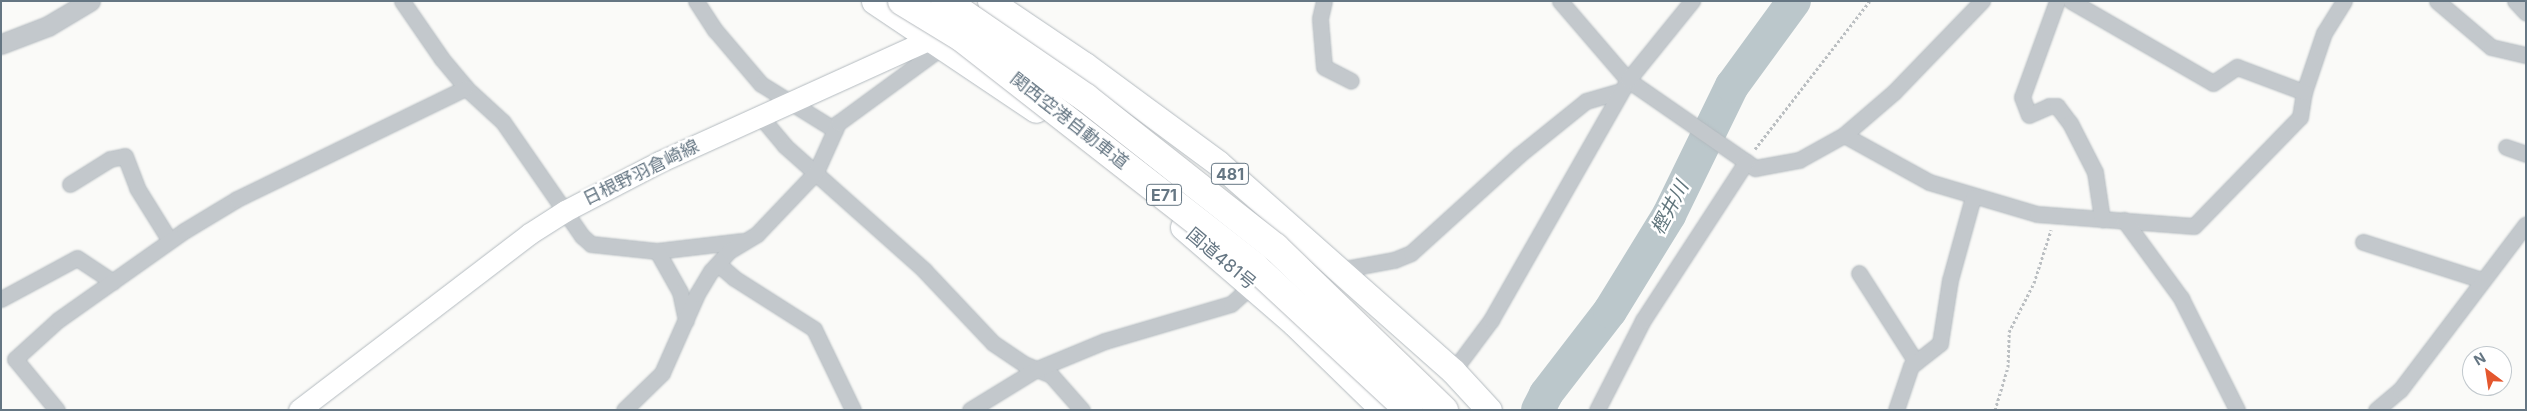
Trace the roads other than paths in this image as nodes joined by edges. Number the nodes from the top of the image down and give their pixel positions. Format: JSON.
{"nodes":[{"id":1,"x":90,"y":1,"type":"edge"},
{"id":2,"x":402,"y":1,"type":"edge"},
{"id":3,"x":696,"y":1,"type":"edge"},
{"id":4,"x":874,"y":1,"type":"edge"},
{"id":5,"x":902,"y":1,"type":"edge"},
{"id":6,"x":945,"y":1,"type":"edge"},
{"id":7,"x":1324,"y":1,"type":"edge"},
{"id":8,"x":1560,"y":1,"type":"edge"},
{"id":9,"x":1692,"y":1,"type":"edge"},
{"id":10,"x":1982,"y":1,"type":"edge"},
{"id":11,"x":2057,"y":1,"type":"edge"},
{"id":12,"x":2071,"y":1,"type":"edge"},
{"id":13,"x":2344,"y":1,"type":"edge"},
{"id":14,"x":2515,"y":1,"type":"edge"},
{"id":15,"x":1004,"y":4,"type":"edge"},
{"id":16,"x":2446,"y":4,"type":"edge"},
{"id":17,"x":2526,"y":13,"type":"edge"},
{"id":18,"x":936,"y":43,"type":"junction"},
{"id":19,"x":1,"y":44,"type":"edge"},
{"id":20,"x":2526,"y":55,"type":"edge"},
{"id":21,"x":1351,"y":81,"type":"dead end"},
{"id":22,"x":1625,"y":86,"type":"junction"},
{"id":23,"x":466,"y":88,"type":"junction"},
{"id":24,"x":2304,"y":92,"type":"junction"},
{"id":25,"x":791,"y":102,"type":"junction"},
{"id":26,"x":760,"y":116,"type":"junction"},
{"id":27,"x":835,"y":130,"type":"junction"},
{"id":28,"x":1844,"y":135,"type":"junction"},
{"id":29,"x":2506,"y":148,"type":"dead end"},
{"id":30,"x":2526,"y":154,"type":"edge"},
{"id":31,"x":1746,"y":162,"type":"junction"},
{"id":32,"x":816,"y":172,"type":"junction"},
{"id":33,"x":70,"y":184,"type":"dead end"},
{"id":34,"x":1973,"y":197,"type":"junction"},
{"id":35,"x":565,"y":211,"type":"junction"},
{"id":36,"x":2102,"y":218,"type":"junction"},
{"id":37,"x":2124,"y":220,"type":"junction"},
{"id":38,"x":2526,"y":224,"type":"edge"},
{"id":39,"x":170,"y":240,"type":"junction"},
{"id":40,"x":746,"y":241,"type":"junction"},
{"id":41,"x":2363,"y":242,"type":"dead end"},
{"id":42,"x":657,"y":251,"type":"junction"},
{"id":43,"x":718,"y":264,"type":"junction"},
{"id":44,"x":1339,"y":270,"type":"junction"},
{"id":45,"x":1859,"y":273,"type":"dead end"},
{"id":46,"x":2482,"y":280,"type":"junction"},
{"id":47,"x":113,"y":282,"type":"junction"},
{"id":48,"x":1252,"y":285,"type":"junction"},
{"id":49,"x":1,"y":299,"type":"edge"},
{"id":50,"x":686,"y":320,"type":"junction"},
{"id":51,"x":1916,"y":362,"type":"junction"},
{"id":52,"x":1037,"y":369,"type":"junction"},
{"id":53,"x":1452,"y":371,"type":"junction"},
{"id":54,"x":57,"y":410,"type":"edge"},
{"id":55,"x":299,"y":410,"type":"edge"},
{"id":56,"x":624,"y":410,"type":"edge"},
{"id":57,"x":853,"y":410,"type":"edge"},
{"id":58,"x":970,"y":410,"type":"edge"},
{"id":59,"x":1082,"y":410,"type":"edge"},
{"id":60,"x":1383,"y":410,"type":"edge"},
{"id":61,"x":1409,"y":410,"type":"edge"},
{"id":62,"x":1444,"y":410,"type":"edge"},
{"id":63,"x":1489,"y":410,"type":"edge"},
{"id":64,"x":1598,"y":410,"type":"edge"},
{"id":65,"x":1896,"y":410,"type":"edge"},
{"id":66,"x":2237,"y":410,"type":"edge"},
{"id":67,"x":2376,"y":410,"type":"edge"}],
"edges":[{"from":1,"to":19,"type":"street"},
{"from":2,"to":23,"type":"street"},
{"from":3,"to":25,"type":"street"},
{"from":4,"to":18,"type":"highway","name":"国道481号"},
{"from":5,"to":61,"type":"highway","name":"関西空港自動車道","number":"E71","bridge":true},
{"from":6,"to":62,"type":"highway","name":"関西空港自動車道","number":"E71","bridge":true},
{"from":7,"to":21,"type":"street"},
{"from":8,"to":22,"type":"street"},
{"from":9,"to":22,"type":"street"},
{"from":10,"to":28,"type":"street"},
{"from":11,"to":36,"type":"street"},
{"from":12,"to":24,"type":"street"},
{"from":13,"to":24,"type":"street"},
{"from":14,"to":17,"type":"street"},
{"from":15,"to":18,"type":"main road","name":"日根野羽倉崎線"},
{"from":15,"to":44,"type":"highway","number":"481"},
{"from":16,"to":20,"type":"street"},
{"from":18,"to":25,"type":"main road","name":"日根野羽倉崎線"},
{"from":18,"to":27,"type":"street"},
{"from":18,"to":48,"type":"highway","name":"国道481号"},
{"from":22,"to":31,"type":"street"},
{"from":22,"to":44,"type":"street"},
{"from":22,"to":53,"type":"street"},
{"from":23,"to":35,"type":"street"},
{"from":23,"to":39,"type":"street"},
{"from":24,"to":37,"type":"street"},
{"from":25,"to":26,"type":"main road","name":"日根野羽倉崎線"},
{"from":25,"to":27,"type":"street"},
{"from":26,"to":32,"type":"street"},
{"from":26,"to":35,"type":"main road","name":"日根野羽倉崎線"},
{"from":27,"to":32,"type":"street"},
{"from":28,"to":31,"type":"street"},
{"from":28,"to":34,"type":"street"},
{"from":29,"to":30,"type":"street"},
{"from":31,"to":64,"type":"street"},
{"from":32,"to":40,"type":"street"},
{"from":32,"to":52,"type":"street"},
{"from":33,"to":39,"type":"street"},
{"from":34,"to":36,"type":"street"},
{"from":34,"to":51,"type":"street"},
{"from":35,"to":42,"type":"street"},
{"from":35,"to":55,"type":"main road","name":"日根野羽倉崎線"},
{"from":36,"to":37,"type":"street"},
{"from":37,"to":66,"type":"street"},
{"from":38,"to":46,"type":"street"},
{"from":39,"to":47,"type":"street"},
{"from":40,"to":42,"type":"street"},
{"from":40,"to":43,"type":"street"},
{"from":41,"to":46,"type":"street"},
{"from":42,"to":50,"type":"street"},
{"from":43,"to":50,"type":"street"},
{"from":43,"to":57,"type":"street"},
{"from":44,"to":53,"type":"highway","number":"481"},
{"from":45,"to":51,"type":"street"},
{"from":46,"to":67,"type":"street"},
{"from":47,"to":49,"type":"street"},
{"from":47,"to":54,"type":"street"},
{"from":48,"to":52,"type":"street"},
{"from":48,"to":60,"type":"highway","name":"国道481号"},
{"from":50,"to":56,"type":"street"},
{"from":51,"to":65,"type":"street"},
{"from":52,"to":58,"type":"street"},
{"from":52,"to":59,"type":"street"},
{"from":53,"to":63,"type":"highway","number":"481"}]}
